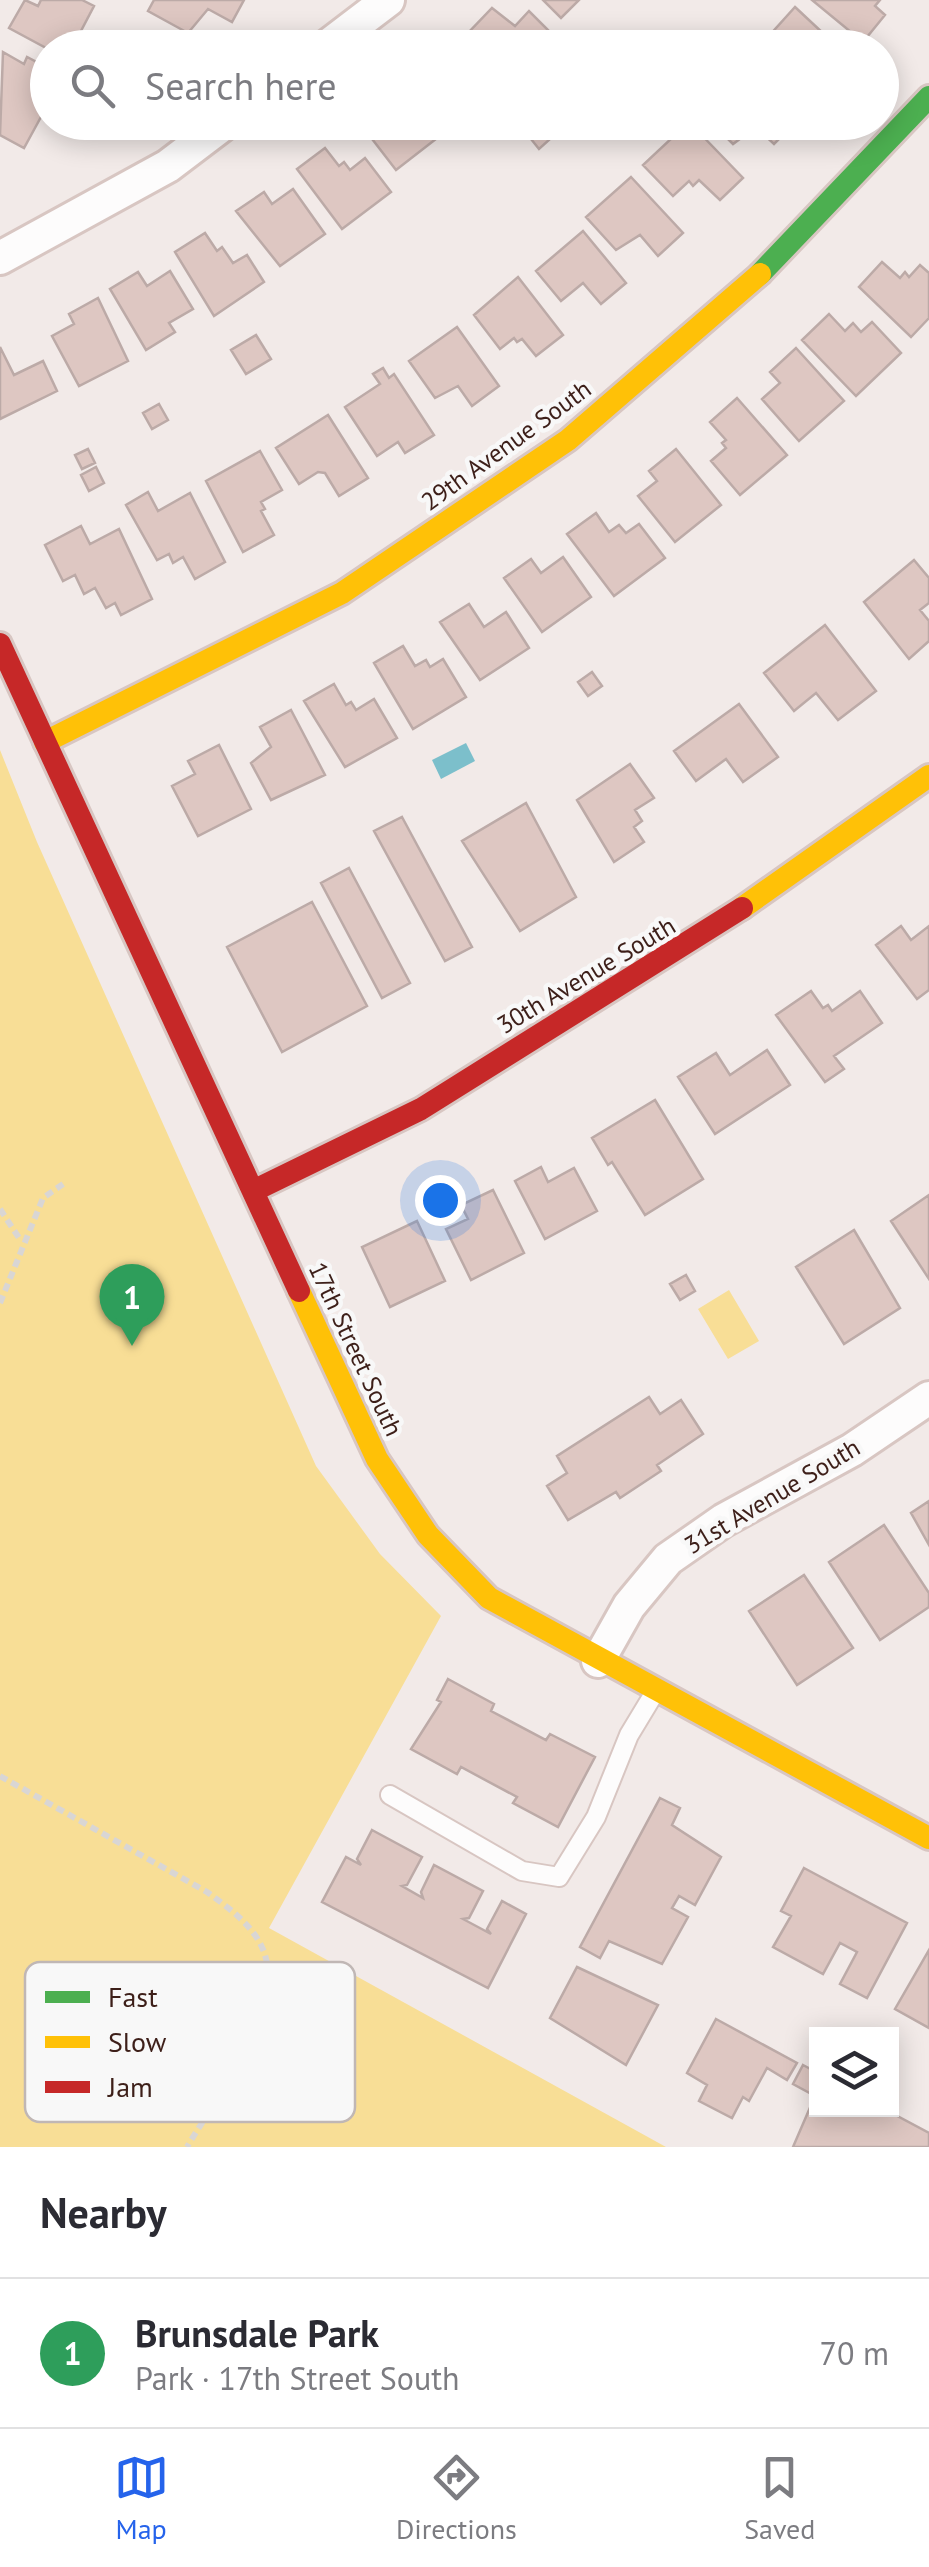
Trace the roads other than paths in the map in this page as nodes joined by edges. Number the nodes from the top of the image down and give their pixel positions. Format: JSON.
{"nodes":[{"id":1,"x":388,"y":0,"type":"edge"},
{"id":2,"x":349,"y":30,"type":"edge"},
{"id":3,"x":929,"y":96,"type":"edge"},
{"id":4,"x":899,"y":128,"type":"edge"},
{"id":5,"x":202,"y":140,"type":"edge"},
{"id":6,"x":887,"y":140,"type":"edge"},
{"id":7,"x":0,"y":258,"type":"edge"},
{"id":8,"x":0,"y":644,"type":"edge"},
{"id":9,"x":46,"y":742,"type":"junction"},
{"id":10,"x":929,"y":776,"type":"edge"},
{"id":11,"x":253,"y":1191,"type":"junction"},
{"id":12,"x":929,"y":1398,"type":"edge"},
{"id":13,"x":598,"y":1661,"type":"junction"},
{"id":14,"x":655,"y":1692,"type":"junction"},
{"id":15,"x":390,"y":1795,"type":"dead end"},
{"id":16,"x":929,"y":1838,"type":"edge"}],
"edges":[{"from":1,"to":2,"type":"street"},
{"from":3,"to":4,"type":"street","name":"29th Avenue South"},
{"from":5,"to":7,"type":"street"},
{"from":6,"to":9,"type":"street","name":"29th Avenue South"},
{"from":8,"to":9,"type":"street","name":"17th Street South"},
{"from":9,"to":11,"type":"street","name":"17th Street South"},
{"from":10,"to":11,"type":"street","name":"30th Avenue South"},
{"from":11,"to":13,"type":"street","name":"17th Street South"},
{"from":12,"to":13,"type":"street","name":"31st Avenue South"},
{"from":13,"to":14,"type":"street","name":"17th Street South"},
{"from":14,"to":15,"type":"lane"},
{"from":14,"to":16,"type":"street","name":"17th Street South"}]}
